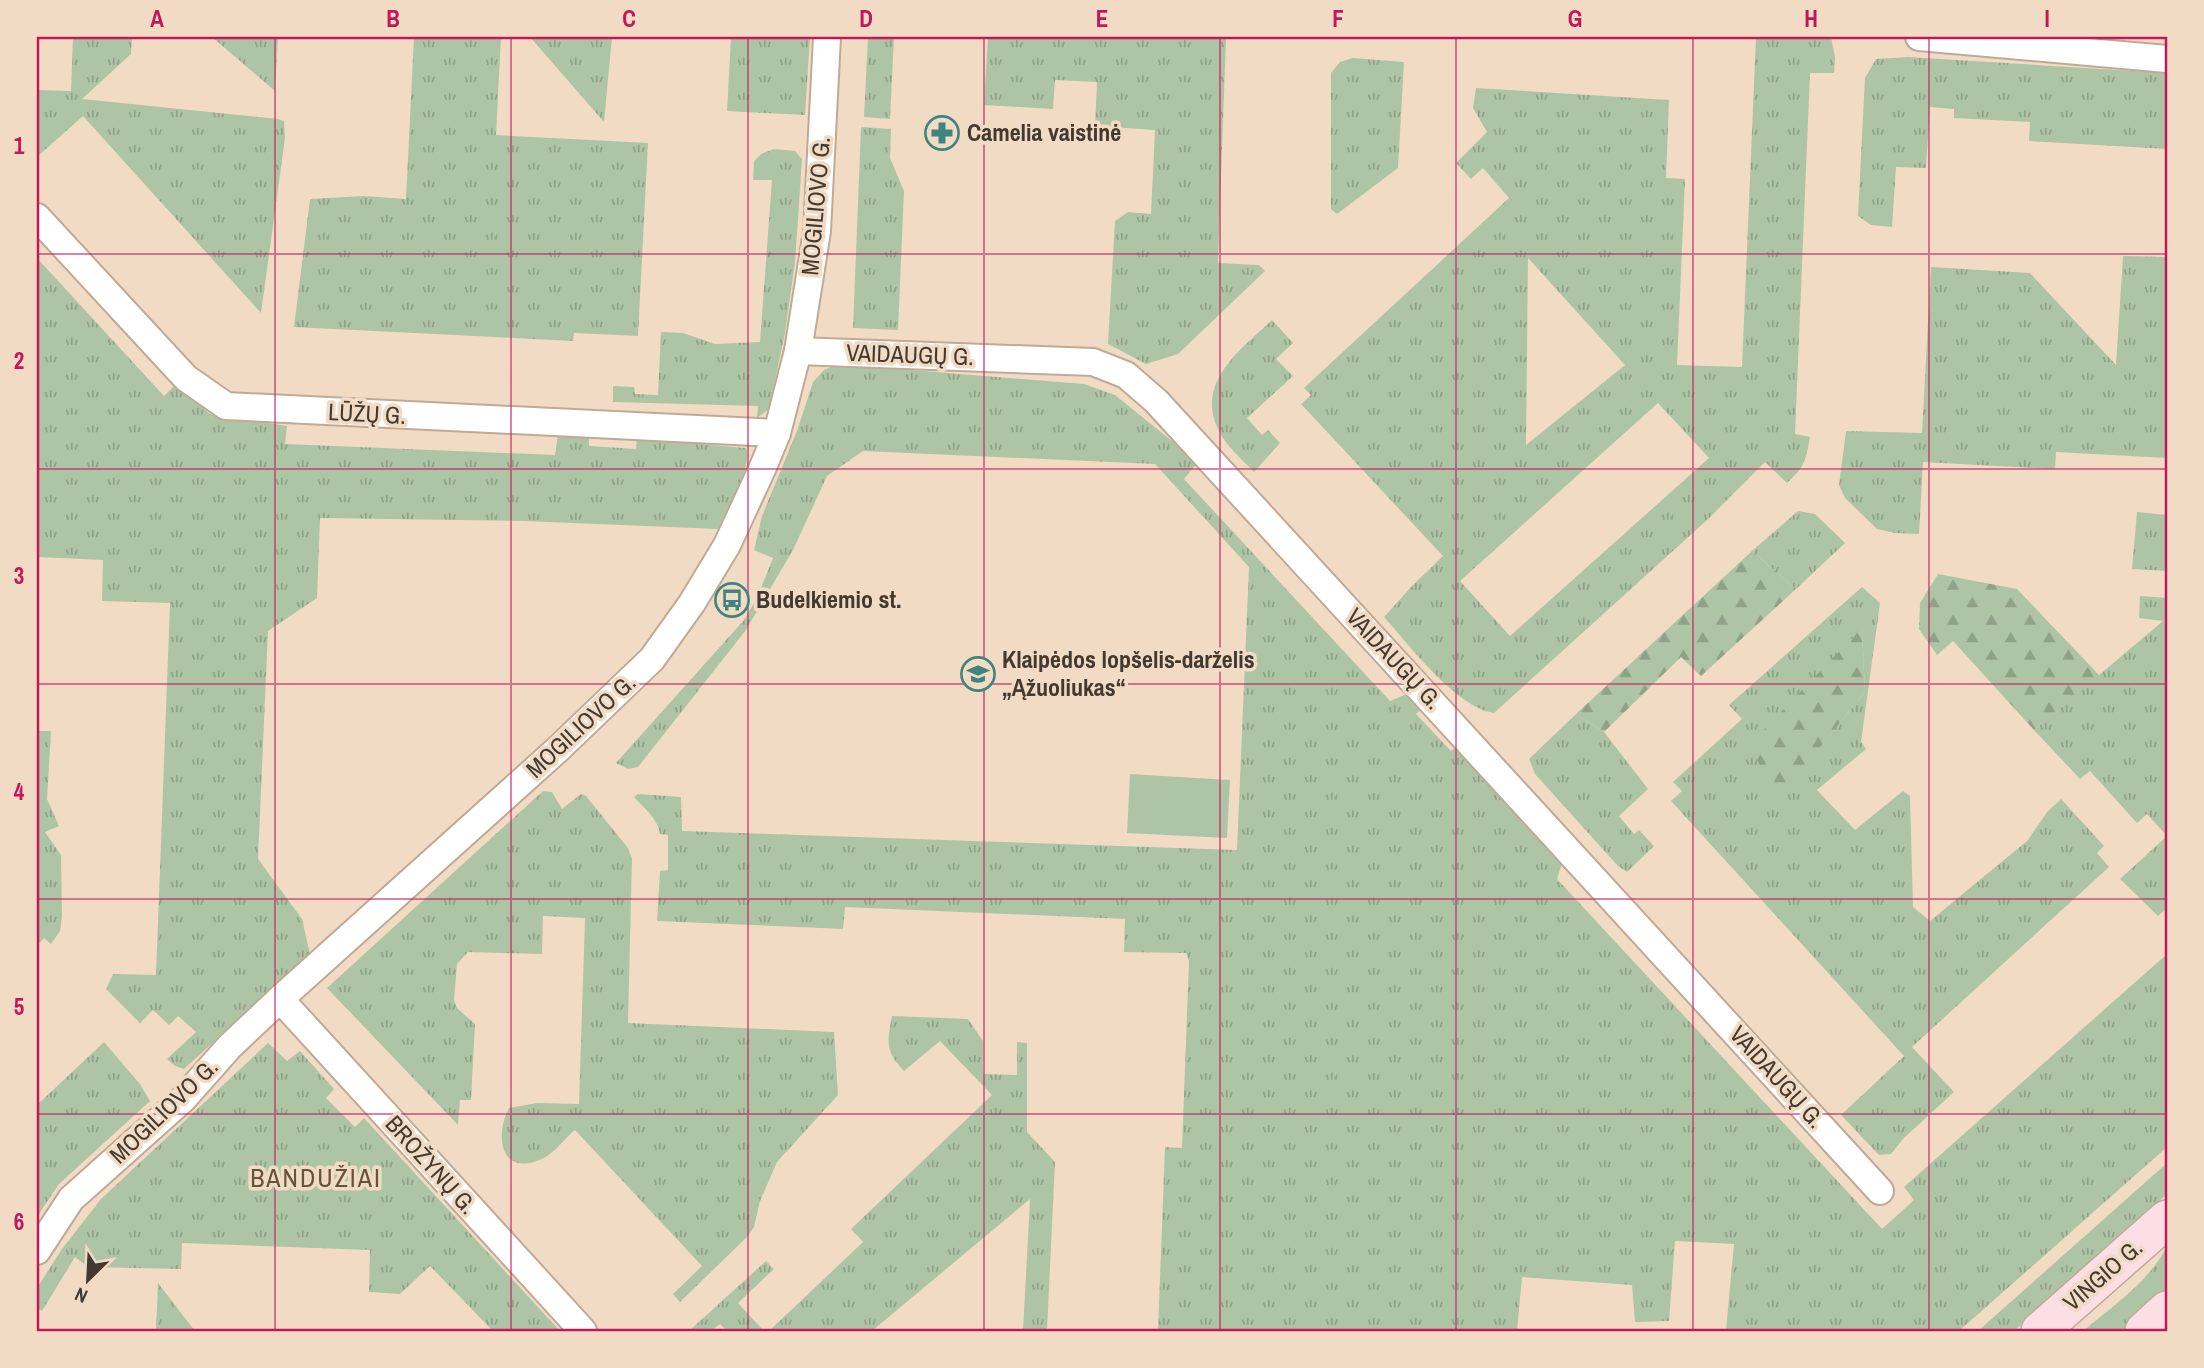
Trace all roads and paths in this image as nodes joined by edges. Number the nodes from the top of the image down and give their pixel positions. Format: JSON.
{"nodes":[{"id":1,"x":827,"y":37,"type":"edge"},
{"id":2,"x":1919,"y":37,"type":"edge"},
{"id":3,"x":2167,"y":59,"type":"edge"},
{"id":4,"x":37,"y":217,"type":"edge"},
{"id":5,"x":799,"y":351,"type":"junction"},
{"id":6,"x":777,"y":433,"type":"junction"},
{"id":7,"x":281,"y":999,"type":"junction"},
{"id":8,"x":1880,"y":1191,"type":"dead end"},
{"id":9,"x":2167,"y":1219,"type":"edge"},
{"id":10,"x":37,"y":1251,"type":"edge"},
{"id":11,"x":2167,"y":1310,"type":"edge"},
{"id":12,"x":583,"y":1331,"type":"edge"},
{"id":13,"x":2040,"y":1331,"type":"edge"},
{"id":14,"x":2144,"y":1331,"type":"edge"}],
"edges":[{"from":1,"to":5,"type":"street","name":"MOGILIOVO G."},
{"from":2,"to":3,"type":"street"},
{"from":4,"to":6,"type":"street","name":"LŪŽŲ G."},
{"from":5,"to":6,"type":"street","name":"MOGILIOVO G."},
{"from":5,"to":8,"type":"street","name":"VAIDAUGŲ G."},
{"from":6,"to":7,"type":"street","name":"MOGILIOVO G."},
{"from":7,"to":10,"type":"street","name":"MOGILIOVO G."},
{"from":7,"to":12,"type":"street","name":"BROŽYNŲ G."},
{"from":9,"to":13,"type":"main road","name":"VINGIO G."},
{"from":11,"to":14,"type":"main road"}]}
